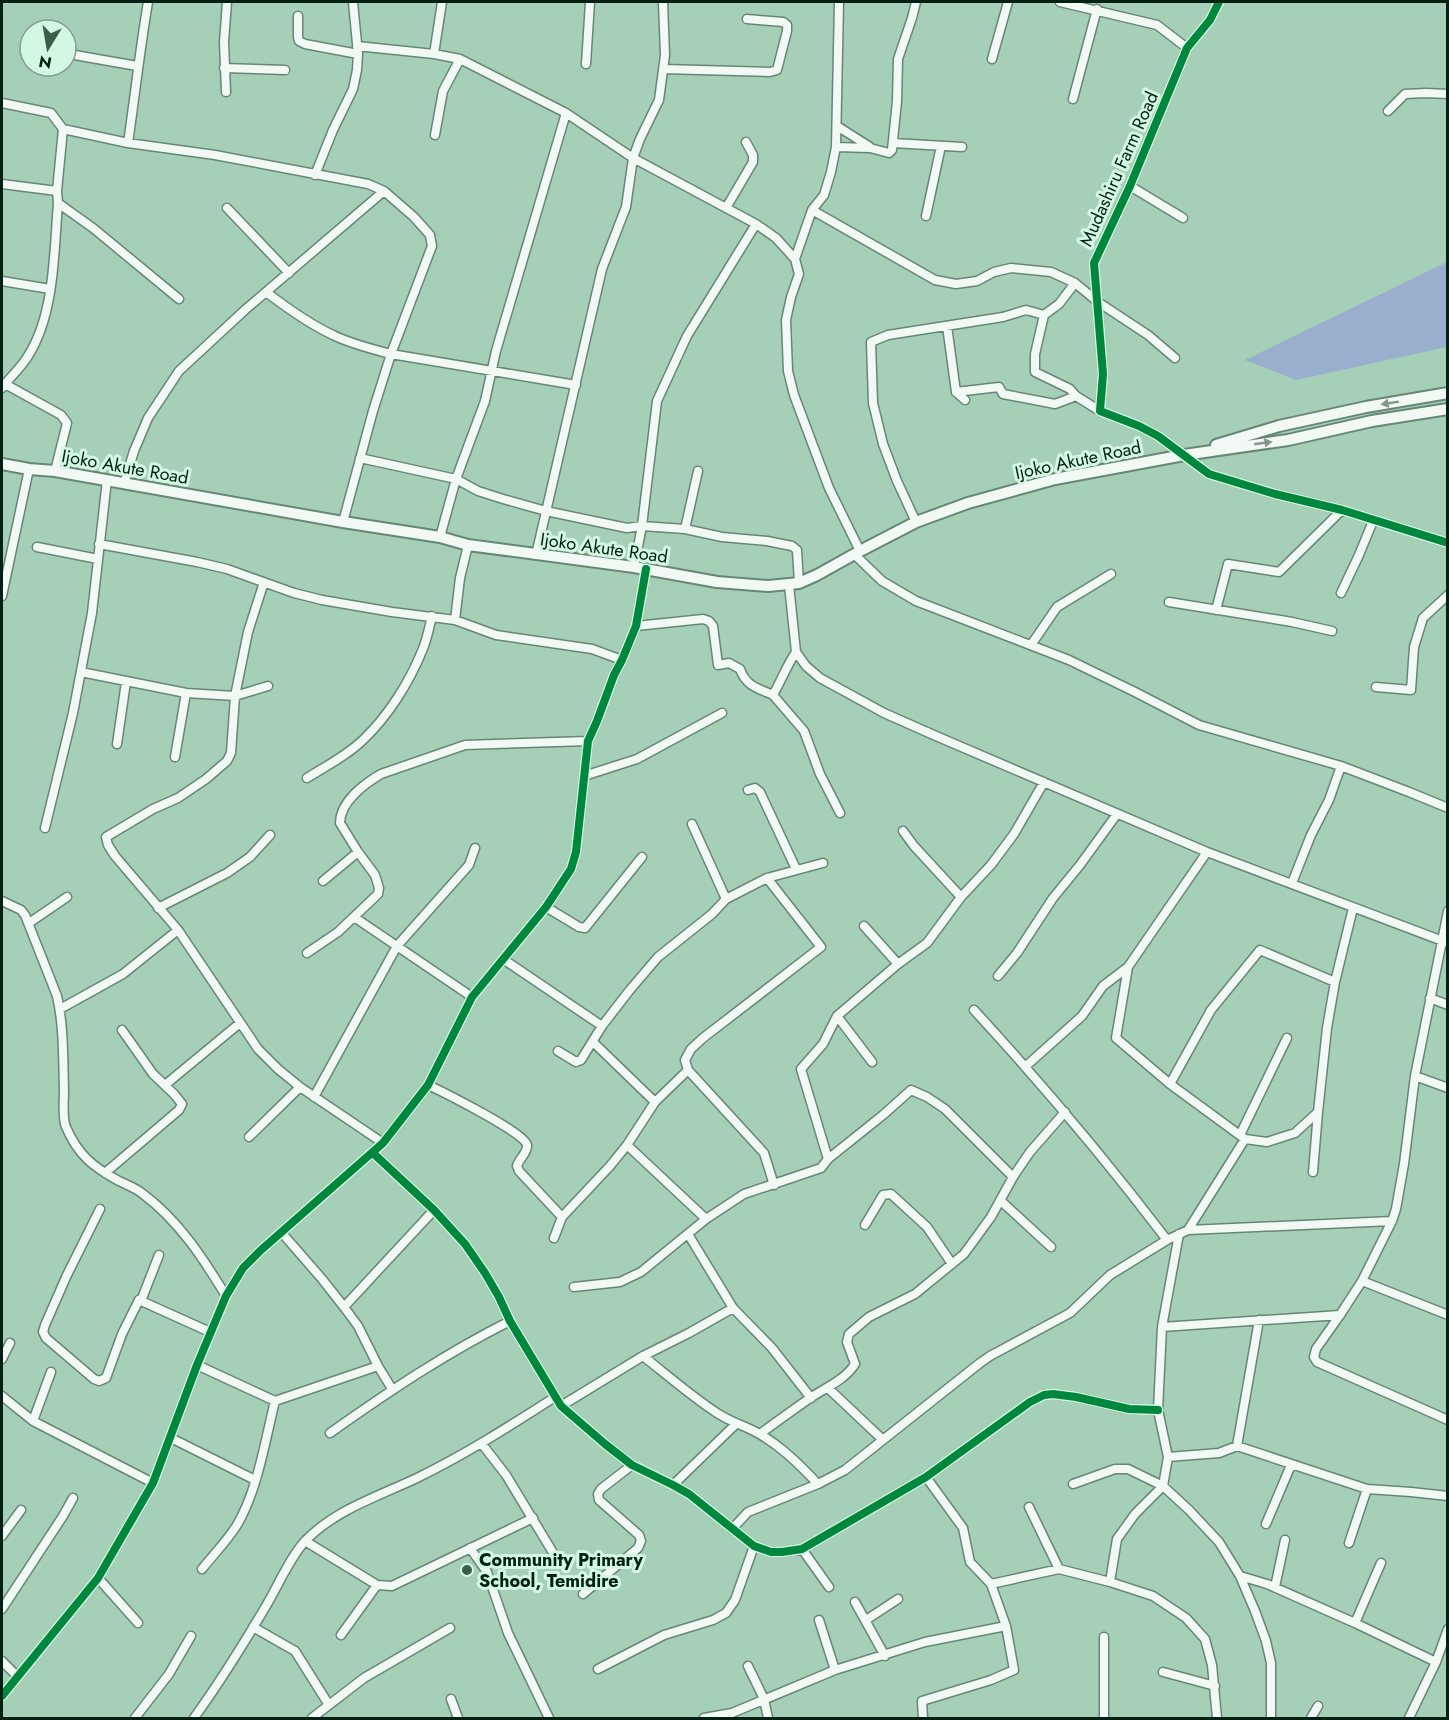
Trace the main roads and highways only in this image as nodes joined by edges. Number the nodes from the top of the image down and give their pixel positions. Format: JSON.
{"nodes":[{"id":1,"x":1448,"y":393,"type":"edge"},
{"id":2,"x":1448,"y":409,"type":"edge"},
{"id":3,"x":1184,"y":455,"type":"junction"},
{"id":4,"x":2,"y":464,"type":"edge"}],
"edges":[{"from":1,"to":3,"type":"main road","name":"Ijoko Akute Road","one_way":true},
{"from":3,"to":2,"type":"main road","name":"Ijoko Akute Road","one_way":true},
{"from":3,"to":4,"type":"main road","name":"Ijoko Akute Road"}]}
